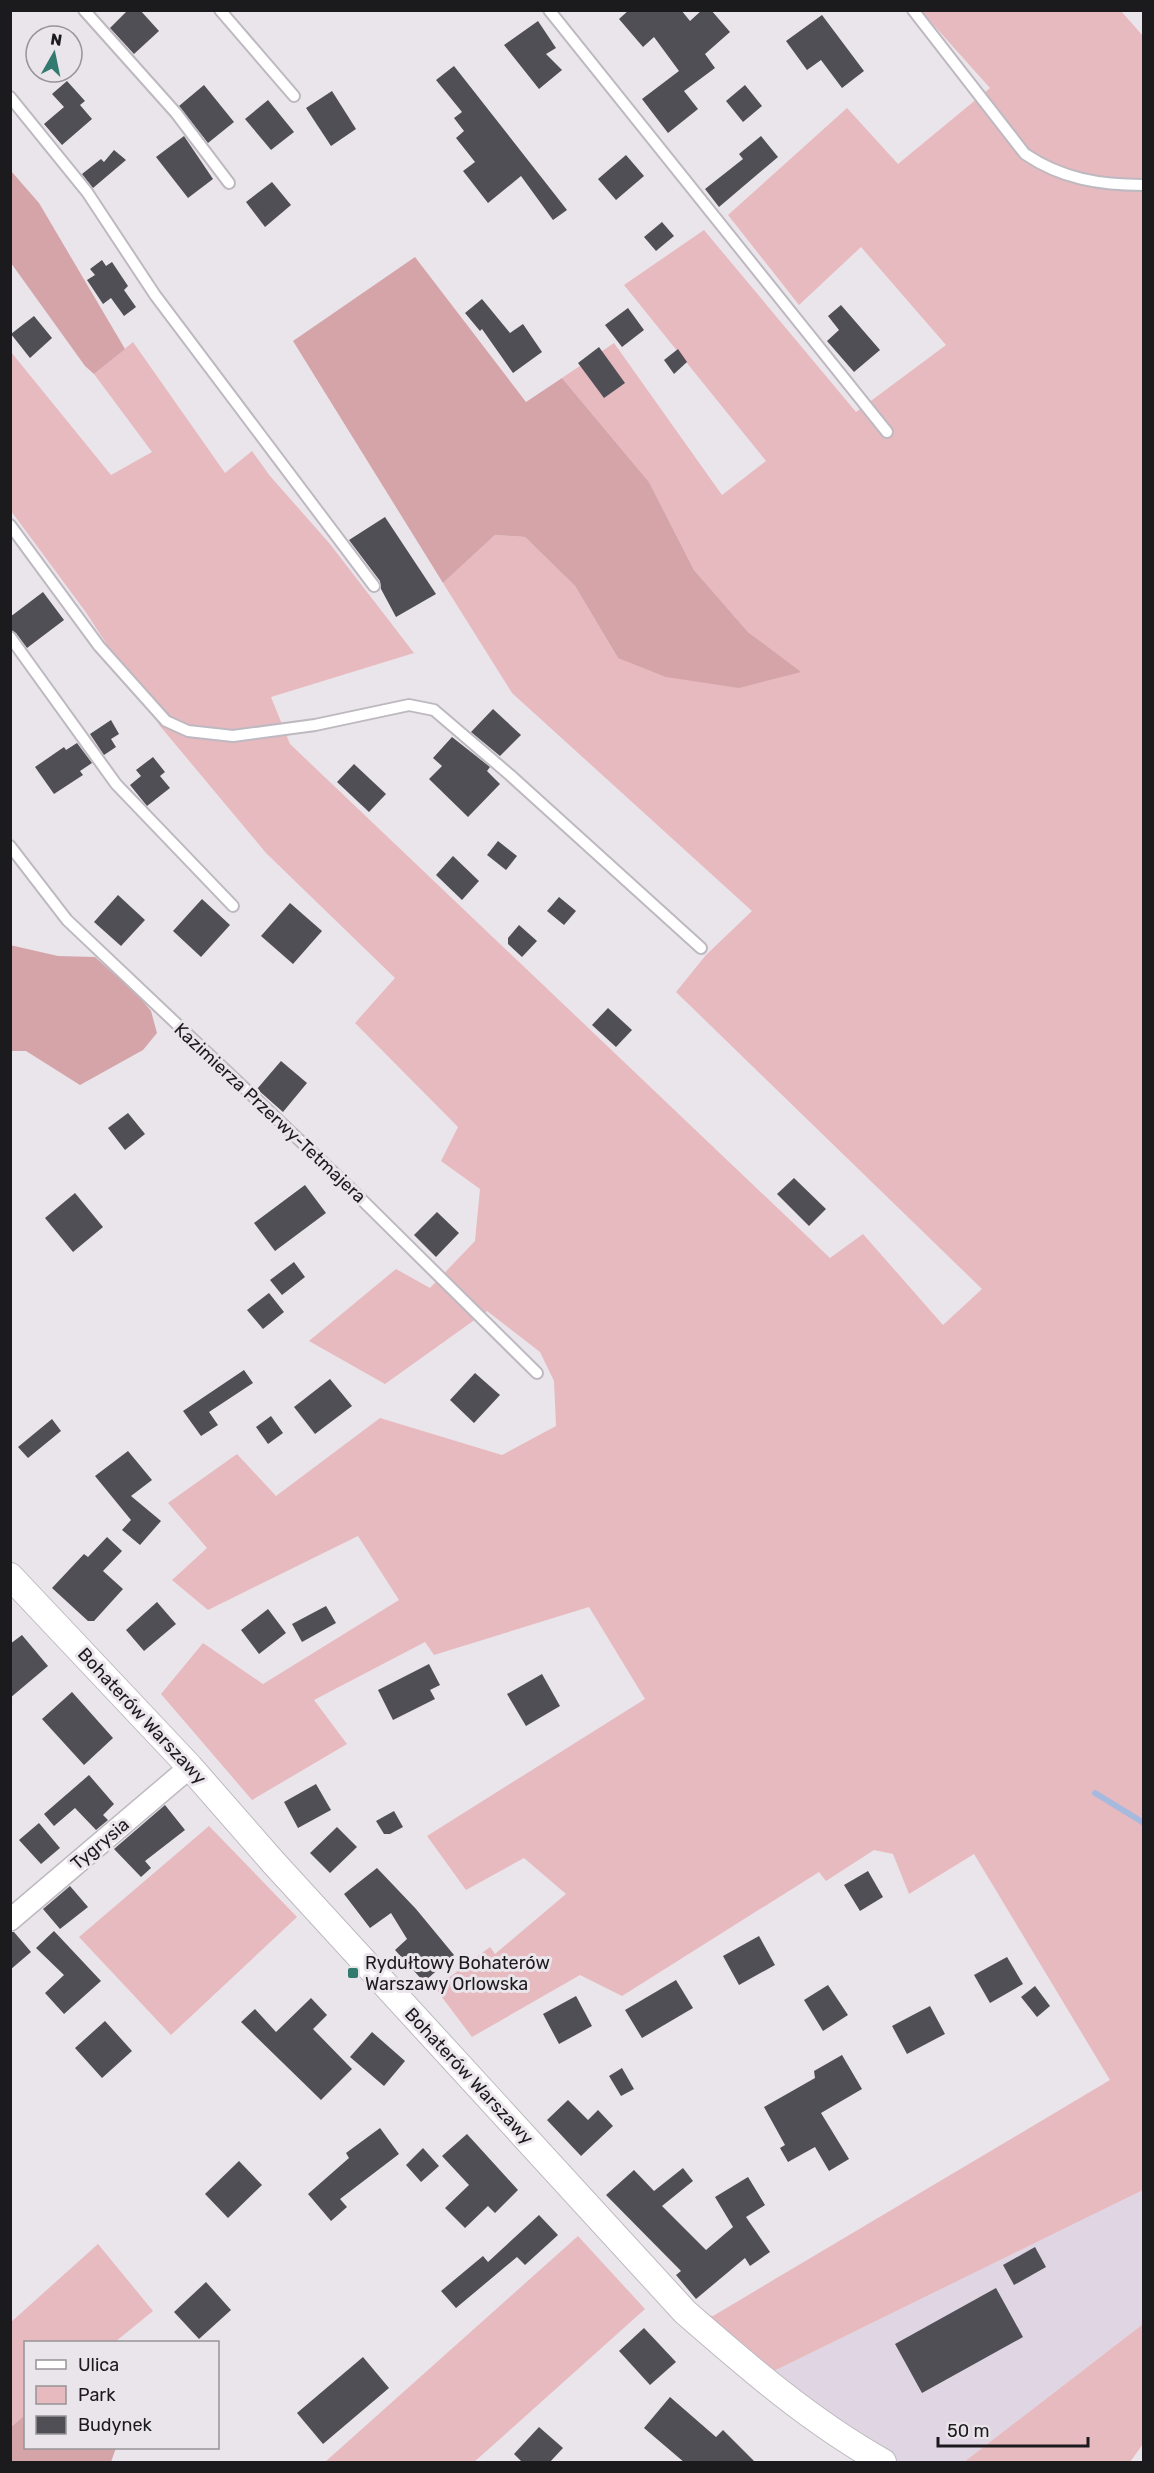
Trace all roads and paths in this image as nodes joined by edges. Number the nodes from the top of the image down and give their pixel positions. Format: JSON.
{"nodes":[{"id":1,"x":84,"y":10,"type":"edge"},
{"id":2,"x":220,"y":10,"type":"edge"},
{"id":3,"x":549,"y":10,"type":"edge"},
{"id":4,"x":913,"y":10,"type":"edge"},
{"id":5,"x":294,"y":96,"type":"dead end"},
{"id":6,"x":10,"y":97,"type":"edge"},
{"id":7,"x":229,"y":183,"type":"dead end"},
{"id":8,"x":1143,"y":185,"type":"edge"},
{"id":9,"x":887,"y":432,"type":"dead end"},
{"id":10,"x":10,"y":525,"type":"edge"},
{"id":11,"x":374,"y":586,"type":"dead end"},
{"id":12,"x":10,"y":637,"type":"edge"},
{"id":13,"x":10,"y":846,"type":"edge"},
{"id":14,"x":233,"y":906,"type":"dead end"},
{"id":15,"x":702,"y":948,"type":"dead end"},
{"id":16,"x":537,"y":1373,"type":"dead end"},
{"id":17,"x":10,"y":1576,"type":"edge"},
{"id":18,"x":190,"y":1767,"type":"junction"},
{"id":19,"x":10,"y":1920,"type":"edge"},
{"id":20,"x":883,"y":2463,"type":"edge"}],
"edges":[{"from":1,"to":7,"type":"lane"},
{"from":2,"to":5,"type":"lane"},
{"from":3,"to":9,"type":"lane"},
{"from":4,"to":8,"type":"lane"},
{"from":6,"to":11,"type":"lane"},
{"from":10,"to":15,"type":"lane"},
{"from":12,"to":14,"type":"lane"},
{"from":13,"to":16,"type":"lane","name":"Kazimierza Przerwy-Tetmajera"},
{"from":17,"to":18,"type":"street","name":"Bohaterów Warszawy"},
{"from":18,"to":19,"type":"street","name":"Tygrysia"},
{"from":18,"to":20,"type":"street","name":"Bohaterów Warszawy"}]}
